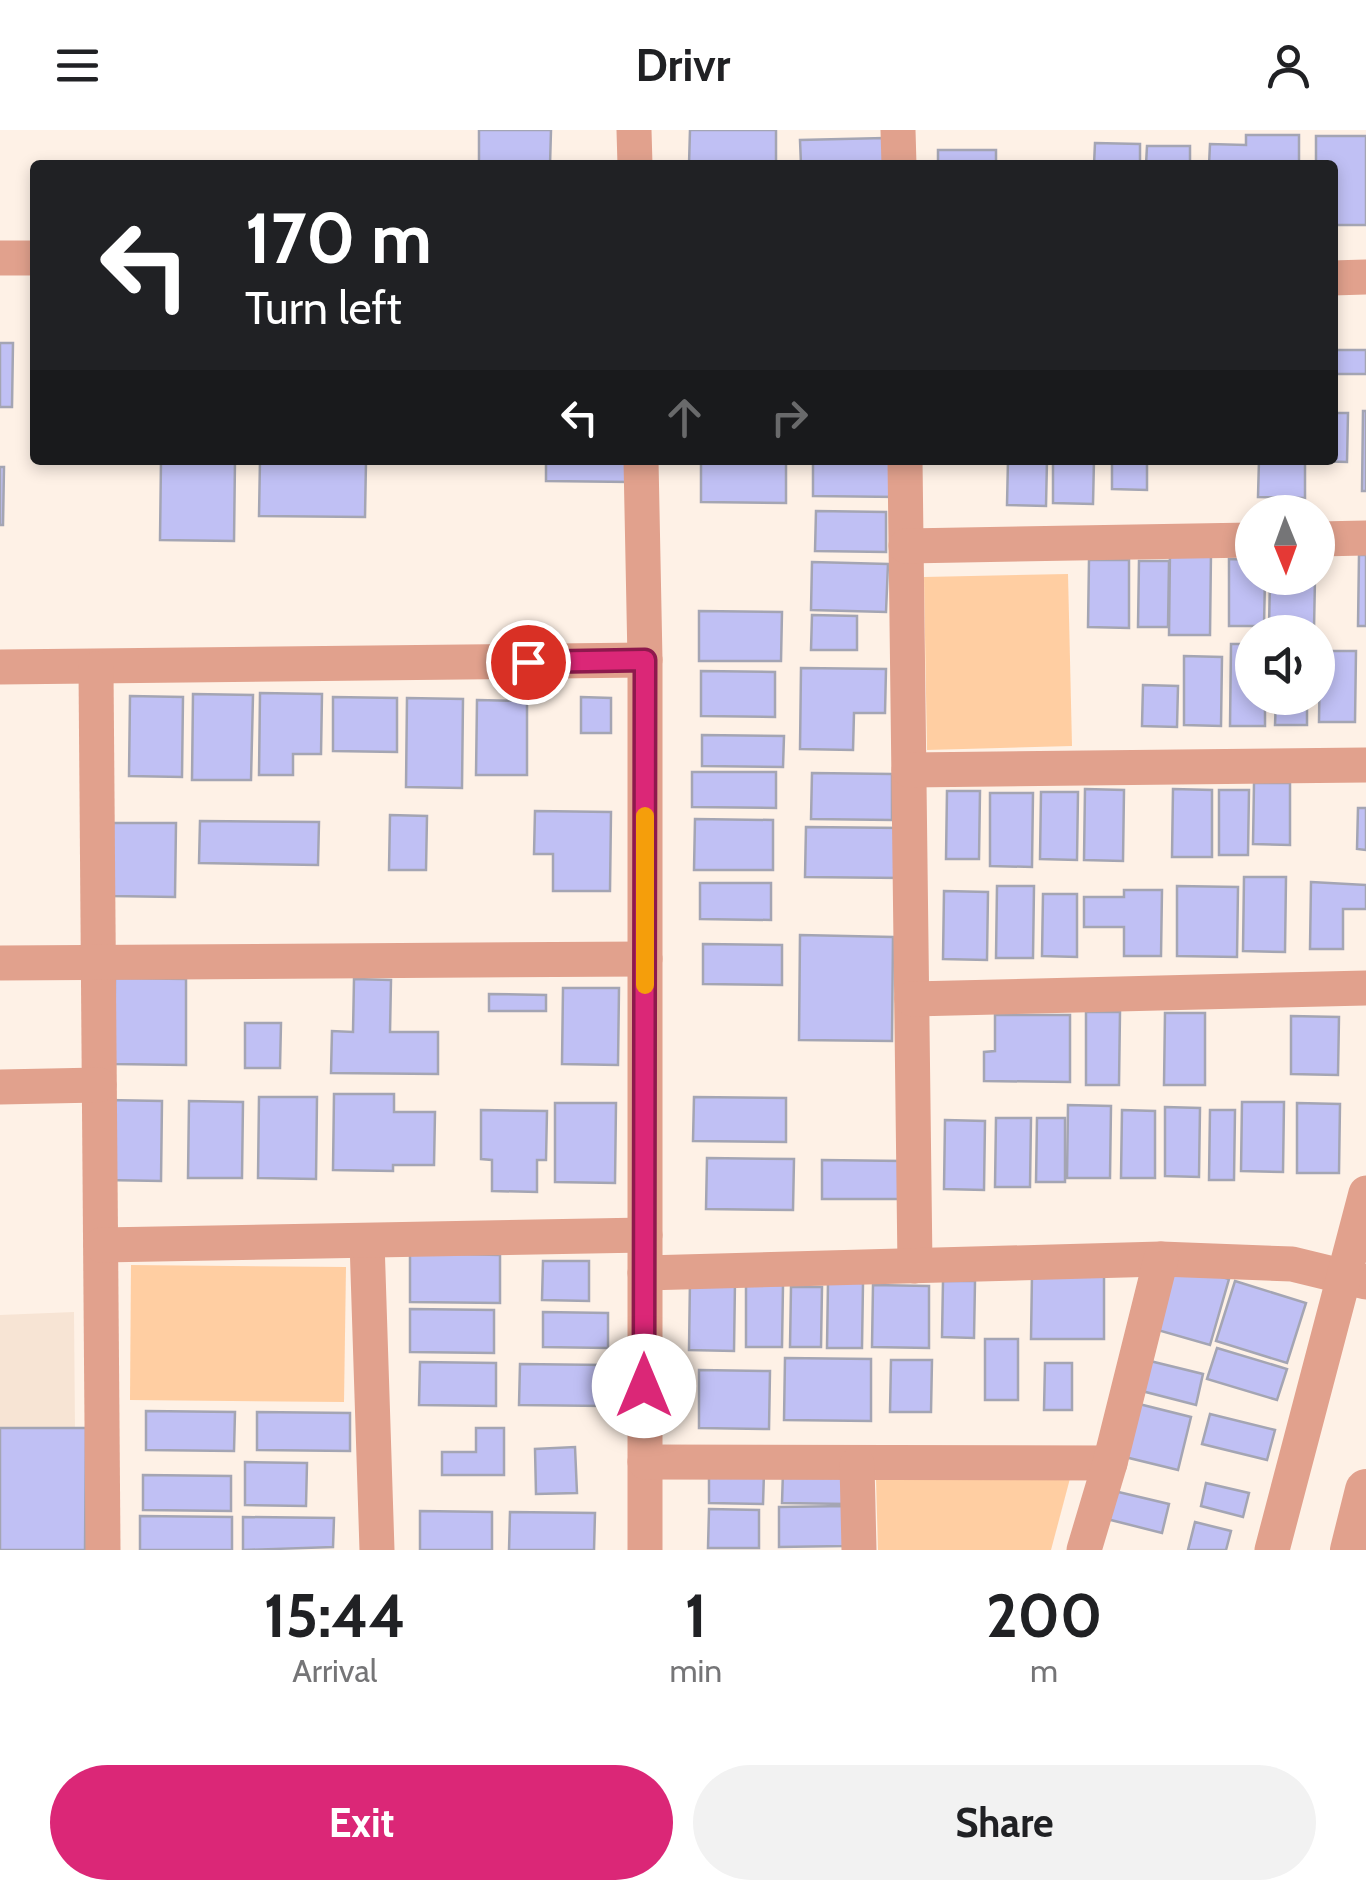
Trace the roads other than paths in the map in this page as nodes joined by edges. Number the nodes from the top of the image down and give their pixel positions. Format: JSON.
{"nodes":[{"id":1,"x":634,"y":130,"type":"edge"},
{"id":2,"x":898,"y":130,"type":"edge"},
{"id":3,"x":635,"y":160,"type":"edge"},
{"id":4,"x":899,"y":160,"type":"edge"},
{"id":5,"x":0,"y":258,"type":"edge"},
{"id":6,"x":30,"y":258,"type":"edge"},
{"id":7,"x":1338,"y":278,"type":"edge"},
{"id":8,"x":1366,"y":278,"type":"edge"},
{"id":9,"x":641,"y":465,"type":"edge"},
{"id":10,"x":904,"y":465,"type":"edge"},
{"id":11,"x":1366,"y":538,"type":"edge"},
{"id":12,"x":1335,"y":539,"type":"edge"},
{"id":13,"x":1235,"y":540,"type":"edge"},
{"id":14,"x":906,"y":546,"type":"junction"},
{"id":15,"x":645,"y":660,"type":"junction"},
{"id":16,"x":0,"y":668,"type":"edge"},
{"id":17,"x":96,"y":669,"type":"junction"},
{"id":18,"x":1366,"y":765,"type":"edge"},
{"id":19,"x":909,"y":770,"type":"junction"},
{"id":20,"x":645,"y":959,"type":"junction"},
{"id":21,"x":0,"y":962,"type":"edge"},
{"id":22,"x":98,"y":964,"type":"junction"},
{"id":23,"x":1366,"y":988,"type":"edge"},
{"id":24,"x":912,"y":999,"type":"junction"},
{"id":25,"x":100,"y":1085,"type":"junction"},
{"id":26,"x":0,"y":1087,"type":"edge"},
{"id":27,"x":1366,"y":1193,"type":"edge"},
{"id":28,"x":645,"y":1236,"type":"junction"},
{"id":29,"x":367,"y":1241,"type":"junction"},
{"id":30,"x":100,"y":1246,"type":"junction"},
{"id":31,"x":1160,"y":1259,"type":"junction"},
{"id":32,"x":916,"y":1266,"type":"junction"},
{"id":33,"x":644,"y":1273,"type":"junction"},
{"id":34,"x":1356,"y":1279,"type":"edge"},
{"id":35,"x":644,"y":1462,"type":"junction"},
{"id":36,"x":1110,"y":1463,"type":"junction"},
{"id":37,"x":858,"y":1464,"type":"junction"},
{"id":38,"x":1366,"y":1490,"type":"edge"},
{"id":39,"x":104,"y":1550,"type":"edge"},
{"id":40,"x":377,"y":1550,"type":"edge"},
{"id":41,"x":644,"y":1550,"type":"edge"},
{"id":42,"x":859,"y":1550,"type":"edge"},
{"id":43,"x":1084,"y":1550,"type":"edge"},
{"id":44,"x":1272,"y":1550,"type":"edge"},
{"id":45,"x":1351,"y":1550,"type":"edge"}],
"edges":[{"from":1,"to":3,"type":"street"},
{"from":2,"to":4,"type":"street"},
{"from":5,"to":6,"type":"street"},
{"from":7,"to":8,"type":"street"},
{"from":9,"to":15,"type":"street"},
{"from":10,"to":14,"type":"street"},
{"from":11,"to":12,"type":"street"},
{"from":13,"to":14,"type":"street"},
{"from":14,"to":19,"type":"street"},
{"from":15,"to":17,"type":"street"},
{"from":15,"to":20,"type":"street"},
{"from":16,"to":17,"type":"street"},
{"from":17,"to":22,"type":"street"},
{"from":18,"to":19,"type":"street"},
{"from":19,"to":24,"type":"street"},
{"from":20,"to":22,"type":"street"},
{"from":20,"to":28,"type":"street"},
{"from":21,"to":22,"type":"street"},
{"from":22,"to":25,"type":"street"},
{"from":23,"to":24,"type":"street"},
{"from":24,"to":32,"type":"street"},
{"from":25,"to":26,"type":"street"},
{"from":25,"to":30,"type":"street"},
{"from":27,"to":34,"type":"street"},
{"from":28,"to":29,"type":"street"},
{"from":28,"to":33,"type":"street"},
{"from":29,"to":30,"type":"street"},
{"from":29,"to":40,"type":"street"},
{"from":30,"to":39,"type":"street"},
{"from":31,"to":32,"type":"street"},
{"from":31,"to":34,"type":"street"},
{"from":31,"to":36,"type":"street"},
{"from":32,"to":33,"type":"street"},
{"from":33,"to":35,"type":"street"},
{"from":34,"to":44,"type":"street"},
{"from":35,"to":37,"type":"street"},
{"from":35,"to":41,"type":"street"},
{"from":36,"to":37,"type":"street"},
{"from":36,"to":43,"type":"street"},
{"from":37,"to":42,"type":"street"},
{"from":38,"to":45,"type":"street"}]}
